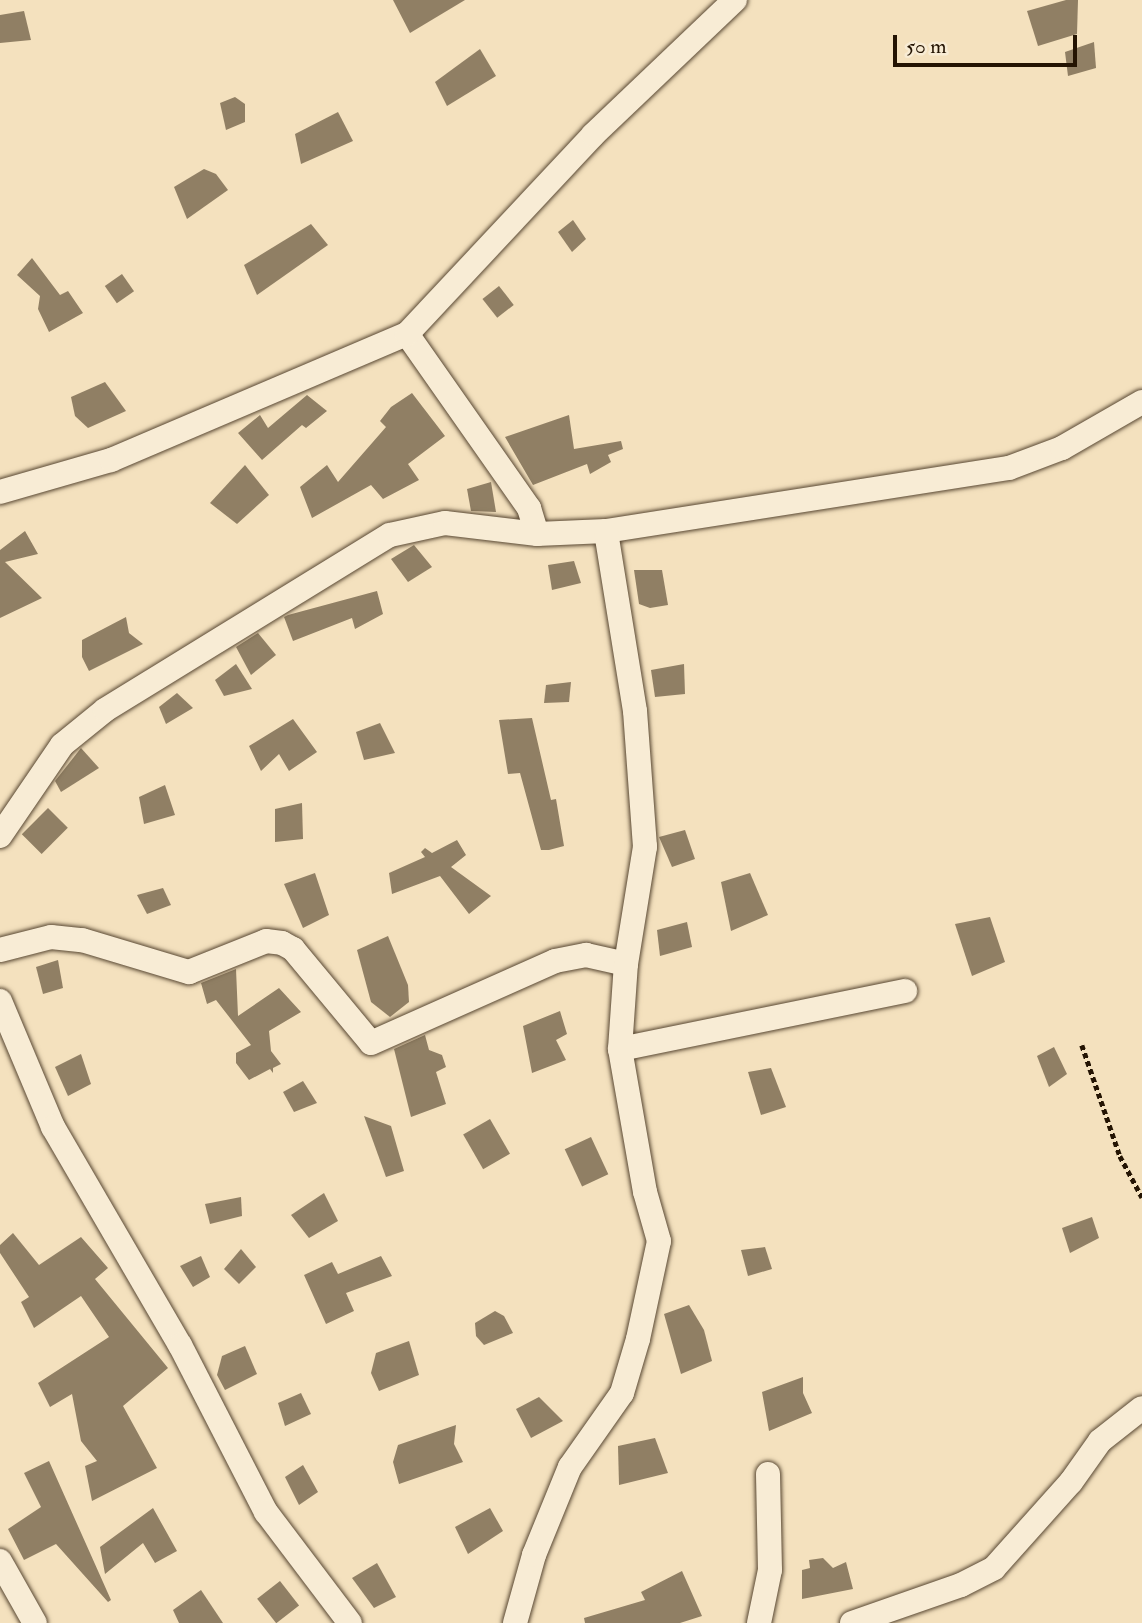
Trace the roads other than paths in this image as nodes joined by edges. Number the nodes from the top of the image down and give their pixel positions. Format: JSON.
{"nodes":[{"id":1,"x":735,"y":0,"type":"edge"},
{"id":2,"x":407,"y":334,"type":"junction"},
{"id":3,"x":1142,"y":402,"type":"edge"},
{"id":4,"x":0,"y":492,"type":"edge"},
{"id":5,"x":606,"y":531,"type":"junction"},
{"id":6,"x":537,"y":534,"type":"junction"},
{"id":7,"x":0,"y":836,"type":"edge"},
{"id":8,"x":0,"y":950,"type":"edge"},
{"id":9,"x":626,"y":964,"type":"junction"},
{"id":10,"x":905,"y":990,"type":"dead end"},
{"id":11,"x":0,"y":1001,"type":"edge"},
{"id":12,"x":620,"y":1049,"type":"junction"},
{"id":13,"x":1142,"y":1408,"type":"edge"},
{"id":14,"x":768,"y":1474,"type":"dead end"},
{"id":15,"x":0,"y":1560,"type":"edge"},
{"id":16,"x":35,"y":1623,"type":"edge"},
{"id":17,"x":350,"y":1623,"type":"edge"},
{"id":18,"x":515,"y":1623,"type":"edge"},
{"id":19,"x":759,"y":1623,"type":"edge"},
{"id":20,"x":852,"y":1623,"type":"edge"}],
"edges":[{"from":1,"to":2,"type":"street"},
{"from":2,"to":4,"type":"street"},
{"from":2,"to":6,"type":"street"},
{"from":3,"to":5,"type":"street"},
{"from":5,"to":6,"type":"street"},
{"from":5,"to":9,"type":"street"},
{"from":6,"to":7,"type":"street"},
{"from":8,"to":9,"type":"street"},
{"from":9,"to":12,"type":"street"},
{"from":10,"to":12,"type":"street"},
{"from":11,"to":17,"type":"street"},
{"from":12,"to":18,"type":"street"},
{"from":13,"to":20,"type":"street"},
{"from":14,"to":19,"type":"street"},
{"from":15,"to":16,"type":"street"}]}
